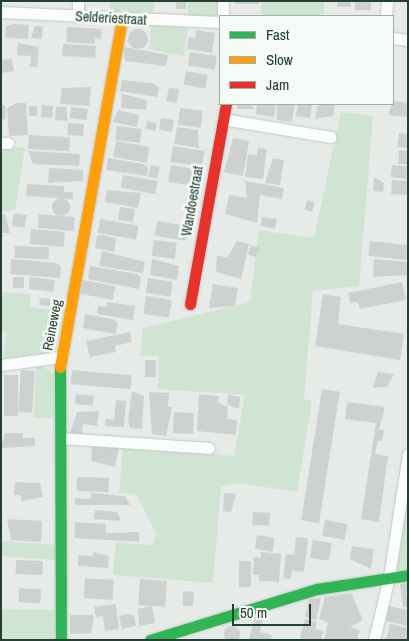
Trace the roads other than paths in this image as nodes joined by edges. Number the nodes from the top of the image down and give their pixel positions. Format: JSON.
{"nodes":[{"id":1,"x":78,"y":1,"type":"edge"},
{"id":2,"x":223,"y":1,"type":"edge"},
{"id":3,"x":387,"y":1,"type":"edge"},
{"id":4,"x":1,"y":12,"type":"edge"},
{"id":5,"x":223,"y":15,"type":"edge"},
{"id":6,"x":386,"y":15,"type":"edge"},
{"id":7,"x":78,"y":17,"type":"junction"},
{"id":8,"x":122,"y":20,"type":"junction"},
{"id":9,"x":219,"y":22,"type":"edge"},
{"id":10,"x":394,"y":38,"type":"edge"},
{"id":11,"x":408,"y":40,"type":"edge"},
{"id":12,"x":226,"y":105,"type":"edge"},
{"id":13,"x":223,"y":119,"type":"junction"},
{"id":14,"x":330,"y":137,"type":"dead end"},
{"id":15,"x":190,"y":304,"type":"dead end"},
{"id":16,"x":60,"y":357,"type":"junction"},
{"id":17,"x":1,"y":365,"type":"edge"},
{"id":18,"x":60,"y":438,"type":"junction"},
{"id":19,"x":209,"y":448,"type":"dead end"},
{"id":20,"x":408,"y":454,"type":"edge"},
{"id":21,"x":408,"y":575,"type":"edge"},
{"id":22,"x":389,"y":577,"type":"junction"},
{"id":23,"x":61,"y":640,"type":"edge"},
{"id":24,"x":150,"y":640,"type":"edge"},
{"id":25,"x":374,"y":640,"type":"edge"}],
"edges":[{"from":1,"to":7,"type":"street"},
{"from":2,"to":5,"type":"street"},
{"from":3,"to":6,"type":"street"},
{"from":4,"to":7,"type":"street","name":"Selderiestraat"},
{"from":7,"to":8,"type":"street","name":"Selderiestraat"},
{"from":8,"to":9,"type":"street","name":"Selderiestraat"},
{"from":8,"to":16,"type":"street","name":"Reineweg"},
{"from":10,"to":11,"type":"street"},
{"from":12,"to":13,"type":"street","name":"Wandoestraat"},
{"from":13,"to":14,"type":"street"},
{"from":13,"to":15,"type":"street","name":"Wandoestraat"},
{"from":16,"to":17,"type":"street"},
{"from":16,"to":18,"type":"street","name":"Reineweg"},
{"from":18,"to":19,"type":"street"},
{"from":18,"to":23,"type":"street","name":"Reineweg"},
{"from":20,"to":22,"type":"street"},
{"from":21,"to":22,"type":"street"},
{"from":22,"to":24,"type":"street"},
{"from":22,"to":25,"type":"street"}]}
